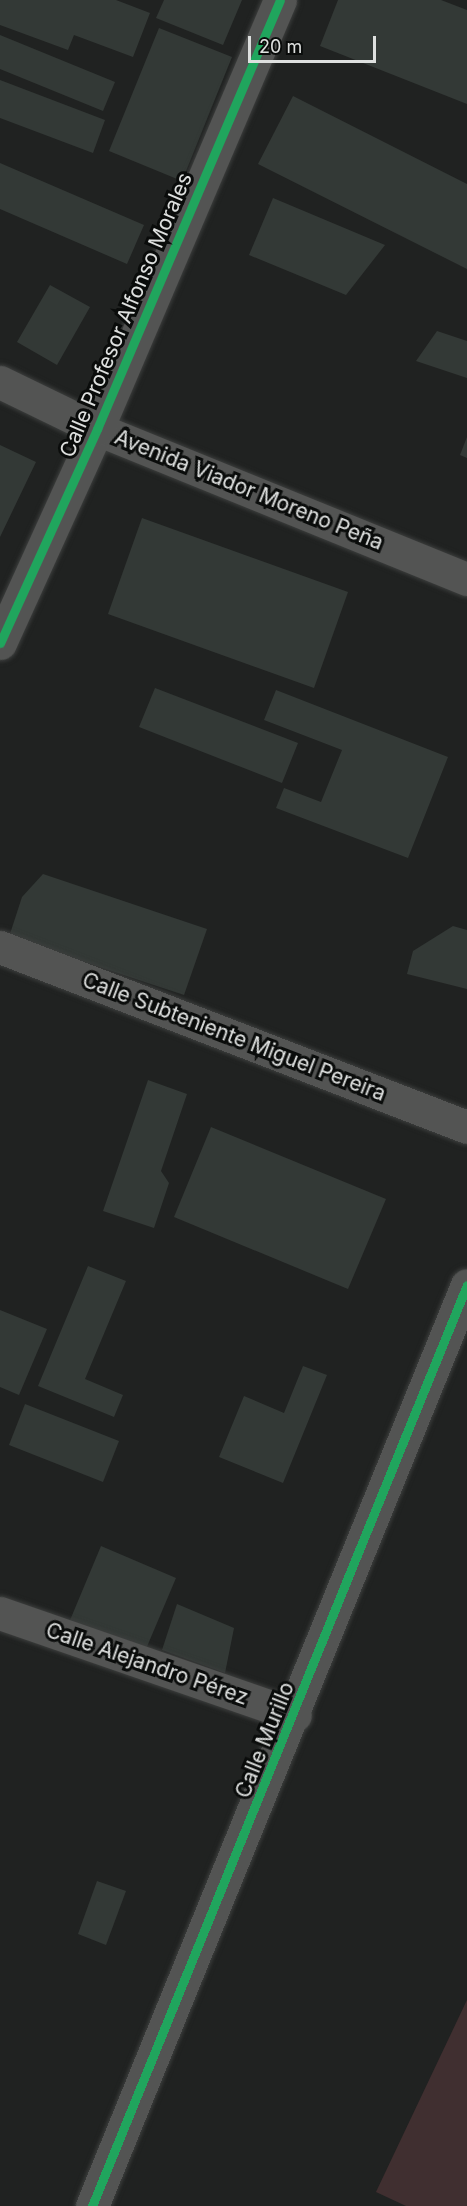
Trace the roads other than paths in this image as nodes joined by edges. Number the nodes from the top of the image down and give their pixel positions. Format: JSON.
{"nodes":[{"id":1,"x":280,"y":0,"type":"edge"},
{"id":2,"x":0,"y":382,"type":"edge"},
{"id":3,"x":97,"y":429,"type":"junction"},
{"id":4,"x":467,"y":579,"type":"edge"},
{"id":5,"x":0,"y":642,"type":"edge"},
{"id":6,"x":0,"y":947,"type":"edge"},
{"id":7,"x":467,"y":1126,"type":"edge"},
{"id":8,"x":467,"y":1285,"type":"edge"},
{"id":9,"x":0,"y":1613,"type":"edge"},
{"id":10,"x":295,"y":1715,"type":"junction"},
{"id":11,"x":92,"y":2206,"type":"edge"}],
"edges":[{"from":1,"to":3,"type":"street","name":"Calle Profesor Alfonso Morales"},
{"from":2,"to":3,"type":"street","name":"Avenida Viador Moreno Peña"},
{"from":3,"to":4,"type":"street","name":"Avenida Viador Moreno Peña"},
{"from":3,"to":5,"type":"street","name":"Calle Profesor Alfonso Morales"},
{"from":6,"to":7,"type":"street","name":"Calle Subteniente Miguel Pereira"},
{"from":8,"to":10,"type":"street","name":"Calle Murillo"},
{"from":9,"to":10,"type":"street","name":"Calle Alejandro Pérez"},
{"from":10,"to":11,"type":"street","name":"Calle Murillo"}]}
